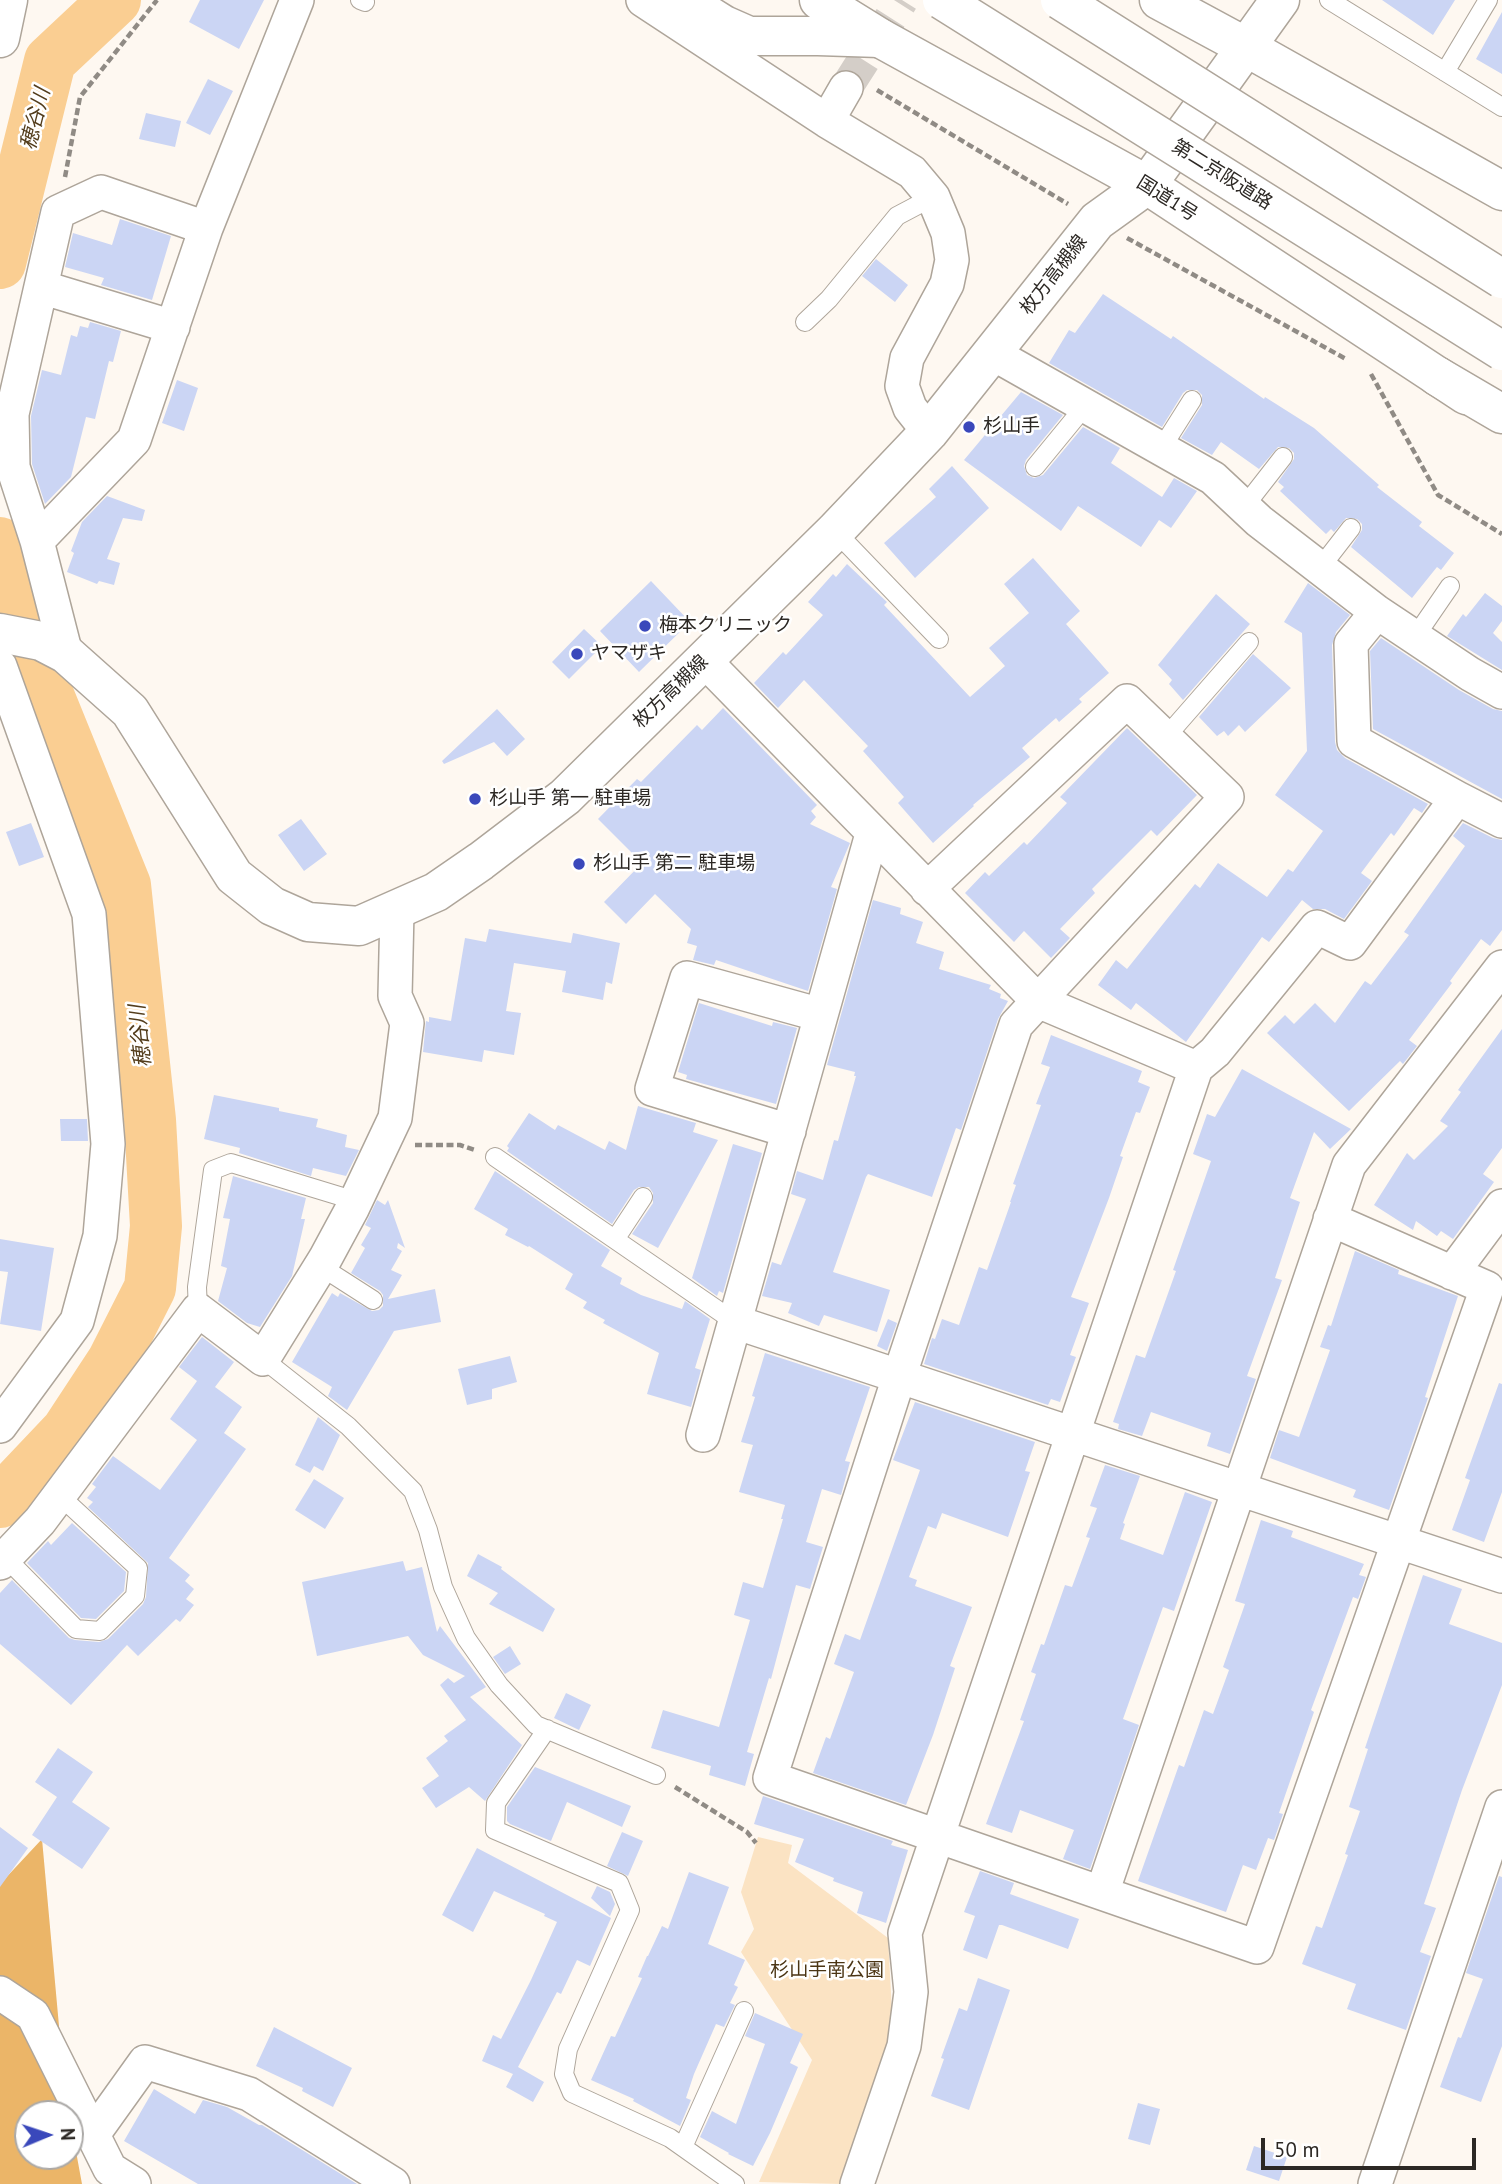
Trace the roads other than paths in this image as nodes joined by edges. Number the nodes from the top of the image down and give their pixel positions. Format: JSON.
{"nodes":[{"id":1,"x":8,"y":0,"type":"edge"},
{"id":2,"x":297,"y":0,"type":"edge"},
{"id":3,"x":643,"y":0,"type":"edge"},
{"id":4,"x":684,"y":0,"type":"edge"},
{"id":5,"x":818,"y":0,"type":"edge"},
{"id":6,"x":942,"y":0,"type":"edge"},
{"id":7,"x":1060,"y":0,"type":"edge"},
{"id":8,"x":1159,"y":0,"type":"edge"},
{"id":9,"x":1280,"y":0,"type":"edge"},
{"id":10,"x":1329,"y":0,"type":"edge"},
{"id":11,"x":1488,"y":0,"type":"edge"},
{"id":12,"x":0,"y":38,"type":"edge"},
{"id":13,"x":880,"y":38,"type":"junction"},
{"id":14,"x":1246,"y":47,"type":"junction"},
{"id":15,"x":1446,"y":72,"type":"junction"},
{"id":16,"x":857,"y":87,"type":"tunnel mouth"},
{"id":17,"x":1502,"y":107,"type":"edge"},
{"id":18,"x":827,"y":121,"type":"junction"},
{"id":19,"x":1147,"y":185,"type":"junction"},
{"id":20,"x":1502,"y":191,"type":"edge"},
{"id":21,"x":933,"y":197,"type":"junction"},
{"id":22,"x":206,"y":228,"type":"junction"},
{"id":23,"x":1502,"y":279,"type":"edge"},
{"id":24,"x":41,"y":287,"type":"junction"},
{"id":25,"x":805,"y":322,"type":"dead end"},
{"id":26,"x":173,"y":327,"type":"junction"},
{"id":27,"x":1502,"y":351,"type":"edge"},
{"id":28,"x":992,"y":353,"type":"junction"},
{"id":29,"x":1437,"y":376,"type":"junction"},
{"id":30,"x":1192,"y":400,"type":"dead end"},
{"id":31,"x":1085,"y":406,"type":"junction"},
{"id":32,"x":1502,"y":415,"type":"edge"},
{"id":33,"x":1502,"y":420,"type":"edge"},
{"id":34,"x":929,"y":432,"type":"junction"},
{"id":35,"x":1161,"y":449,"type":"junction"},
{"id":36,"x":1283,"y":457,"type":"dead end"},
{"id":37,"x":1035,"y":467,"type":"dead end"},
{"id":38,"x":1244,"y":507,"type":"junction"},
{"id":39,"x":1352,"y":527,"type":"dead end"},
{"id":40,"x":835,"y":531,"type":"junction"},
{"id":41,"x":37,"y":541,"type":"junction"},
{"id":42,"x":1320,"y":568,"type":"junction"},
{"id":43,"x":1450,"y":586,"type":"dead end"},
{"id":44,"x":1377,"y":612,"type":"junction"},
{"id":45,"x":0,"y":633,"type":"edge"},
{"id":46,"x":1415,"y":637,"type":"junction"},
{"id":47,"x":939,"y":639,"type":"dead end"},
{"id":48,"x":1249,"y":642,"type":"dead end"},
{"id":49,"x":65,"y":654,"type":"junction"},
{"id":50,"x":704,"y":660,"type":"junction"},
{"id":51,"x":0,"y":666,"type":"edge"},
{"id":52,"x":1502,"y":692,"type":"edge"},
{"id":53,"x":1165,"y":738,"type":"junction"},
{"id":54,"x":1457,"y":799,"type":"junction"},
{"id":55,"x":1502,"y":821,"type":"edge"},
{"id":56,"x":873,"y":834,"type":"junction"},
{"id":57,"x":928,"y":889,"type":"junction"},
{"id":58,"x":397,"y":911,"type":"junction"},
{"id":59,"x":1502,"y":967,"type":"edge"},
{"id":60,"x":1038,"y":1001,"type":"junction"},
{"id":61,"x":821,"y":1014,"type":"junction"},
{"id":62,"x":1195,"y":1068,"type":"junction"},
{"id":63,"x":789,"y":1131,"type":"junction"},
{"id":64,"x":495,"y":1157,"type":"road end"},
{"id":65,"x":643,"y":1197,"type":"dead end"},
{"id":66,"x":356,"y":1201,"type":"junction"},
{"id":67,"x":1502,"y":1206,"type":"edge"},
{"id":68,"x":1330,"y":1219,"type":"junction"},
{"id":69,"x":616,"y":1238,"type":"junction"},
{"id":70,"x":320,"y":1266,"type":"junction"},
{"id":71,"x":1452,"y":1273,"type":"junction"},
{"id":72,"x":373,"y":1300,"type":"dead end"},
{"id":73,"x":198,"y":1310,"type":"junction"},
{"id":74,"x":735,"y":1322,"type":"junction"},
{"id":75,"x":263,"y":1359,"type":"junction"},
{"id":76,"x":899,"y":1377,"type":"junction"},
{"id":77,"x":0,"y":1426,"type":"edge"},
{"id":78,"x":1071,"y":1433,"type":"junction"},
{"id":79,"x":703,"y":1436,"type":"dead end"},
{"id":80,"x":1238,"y":1489,"type":"junction"},
{"id":81,"x":59,"y":1495,"type":"junction"},
{"id":82,"x":1398,"y":1542,"type":"junction"},
{"id":83,"x":3,"y":1560,"type":"edge"},
{"id":84,"x":1502,"y":1576,"type":"edge"},
{"id":85,"x":547,"y":1729,"type":"junction"},
{"id":86,"x":656,"y":1775,"type":"road end"},
{"id":87,"x":1499,"y":1826,"type":"edge"},
{"id":88,"x":937,"y":1836,"type":"junction"},
{"id":89,"x":1101,"y":1893,"type":"junction"},
{"id":90,"x":0,"y":1993,"type":"edge"},
{"id":91,"x":744,"y":2011,"type":"dead end"},
{"id":92,"x":92,"y":2136,"type":"junction"},
{"id":93,"x":683,"y":2147,"type":"junction"},
{"id":94,"x":1386,"y":2181,"type":"edge"},
{"id":95,"x":134,"y":2184,"type":"edge"},
{"id":96,"x":393,"y":2184,"type":"edge"},
{"id":97,"x":734,"y":2184,"type":"edge"},
{"id":98,"x":857,"y":2184,"type":"edge"}],
"edges":[{"from":1,"to":12,"type":"main road"},
{"from":2,"to":22,"type":"street"},
{"from":3,"to":18,"type":"street"},
{"from":4,"to":13,"type":"main road"},
{"from":5,"to":13,"type":"main road","name":"国道1号"},
{"from":6,"to":27,"type":"main road","name":"第二京阪道路","bridge":true},
{"from":7,"to":23,"type":"main road","bridge":true},
{"from":8,"to":14,"type":"main road"},
{"from":9,"to":14,"type":"main road","name":"枚方高槻線"},
{"from":10,"to":15,"type":"lane"},
{"from":11,"to":15,"type":"lane"},
{"from":13,"to":19,"type":"main road","name":"国道1号"},
{"from":14,"to":19,"type":"main road","name":"枚方高槻線"},
{"from":14,"to":20,"type":"main road"},
{"from":15,"to":17,"type":"lane"},
{"from":16,"to":18,"type":"street"},
{"from":18,"to":21,"type":"street"},
{"from":19,"to":28,"type":"main road","name":"枚方高槻線"},
{"from":19,"to":29,"type":"main road","name":"国道1号"},
{"from":21,"to":25,"type":"lane"},
{"from":21,"to":34,"type":"street"},
{"from":22,"to":24,"type":"street"},
{"from":22,"to":26,"type":"street"},
{"from":24,"to":26,"type":"street"},
{"from":24,"to":41,"type":"street"},
{"from":26,"to":41,"type":"street"},
{"from":28,"to":31,"type":"street"},
{"from":28,"to":34,"type":"main road","name":"枚方高槻線"},
{"from":29,"to":32,"type":"main road"},
{"from":29,"to":33,"type":"main road","name":"国道1号"},
{"from":30,"to":35,"type":"lane"},
{"from":31,"to":35,"type":"street"},
{"from":31,"to":37,"type":"lane"},
{"from":34,"to":40,"type":"main road","name":"枚方高槻線"},
{"from":35,"to":38,"type":"street"},
{"from":36,"to":38,"type":"lane"},
{"from":38,"to":42,"type":"street"},
{"from":39,"to":42,"type":"lane"},
{"from":40,"to":47,"type":"lane"},
{"from":40,"to":50,"type":"main road","name":"枚方高槻線"},
{"from":41,"to":49,"type":"street"},
{"from":42,"to":44,"type":"street"},
{"from":43,"to":46,"type":"lane"},
{"from":44,"to":46,"type":"street"},
{"from":44,"to":54,"type":"street"},
{"from":45,"to":49,"type":"main road","name":"枚方高槻線"},
{"from":46,"to":52,"type":"street"},
{"from":48,"to":53,"type":"lane"},
{"from":49,"to":58,"type":"main road","name":"枚方高槻線"},
{"from":50,"to":56,"type":"street"},
{"from":50,"to":58,"type":"main road","name":"枚方高槻線"},
{"from":51,"to":77,"type":"street"},
{"from":53,"to":57,"type":"street"},
{"from":53,"to":60,"type":"street"},
{"from":54,"to":55,"type":"street"},
{"from":54,"to":62,"type":"street"},
{"from":56,"to":57,"type":"street"},
{"from":56,"to":61,"type":"street"},
{"from":57,"to":60,"type":"street"},
{"from":58,"to":66,"type":"street"},
{"from":59,"to":68,"type":"street"},
{"from":60,"to":62,"type":"street"},
{"from":60,"to":76,"type":"street"},
{"from":61,"to":63,"type":"street"},
{"from":61,"to":63,"type":"street"},
{"from":62,"to":78,"type":"street"},
{"from":63,"to":74,"type":"street"},
{"from":64,"to":69,"type":"lane"},
{"from":65,"to":69,"type":"lane"},
{"from":66,"to":70,"type":"street"},
{"from":66,"to":73,"type":"lane"},
{"from":67,"to":71,"type":"street"},
{"from":68,"to":71,"type":"street"},
{"from":68,"to":80,"type":"street"},
{"from":69,"to":74,"type":"lane"},
{"from":70,"to":72,"type":"lane"},
{"from":70,"to":75,"type":"street"},
{"from":71,"to":82,"type":"street"},
{"from":73,"to":75,"type":"street"},
{"from":73,"to":81,"type":"street"},
{"from":74,"to":76,"type":"street"},
{"from":74,"to":79,"type":"street"},
{"from":75,"to":85,"type":"lane"},
{"from":76,"to":78,"type":"street"},
{"from":76,"to":88,"type":"street"},
{"from":78,"to":80,"type":"street"},
{"from":78,"to":88,"type":"street"},
{"from":80,"to":82,"type":"street"},
{"from":80,"to":89,"type":"street"},
{"from":81,"to":83,"type":"street"},
{"from":81,"to":83,"type":"lane"},
{"from":82,"to":84,"type":"street"},
{"from":82,"to":89,"type":"street"},
{"from":85,"to":86,"type":"lane"},
{"from":85,"to":93,"type":"lane"},
{"from":87,"to":94,"type":"street"},
{"from":88,"to":89,"type":"street"},
{"from":88,"to":98,"type":"street"},
{"from":90,"to":92,"type":"street"},
{"from":91,"to":93,"type":"lane"},
{"from":92,"to":95,"type":"street"},
{"from":92,"to":96,"type":"street"},
{"from":93,"to":97,"type":"lane"}]}
